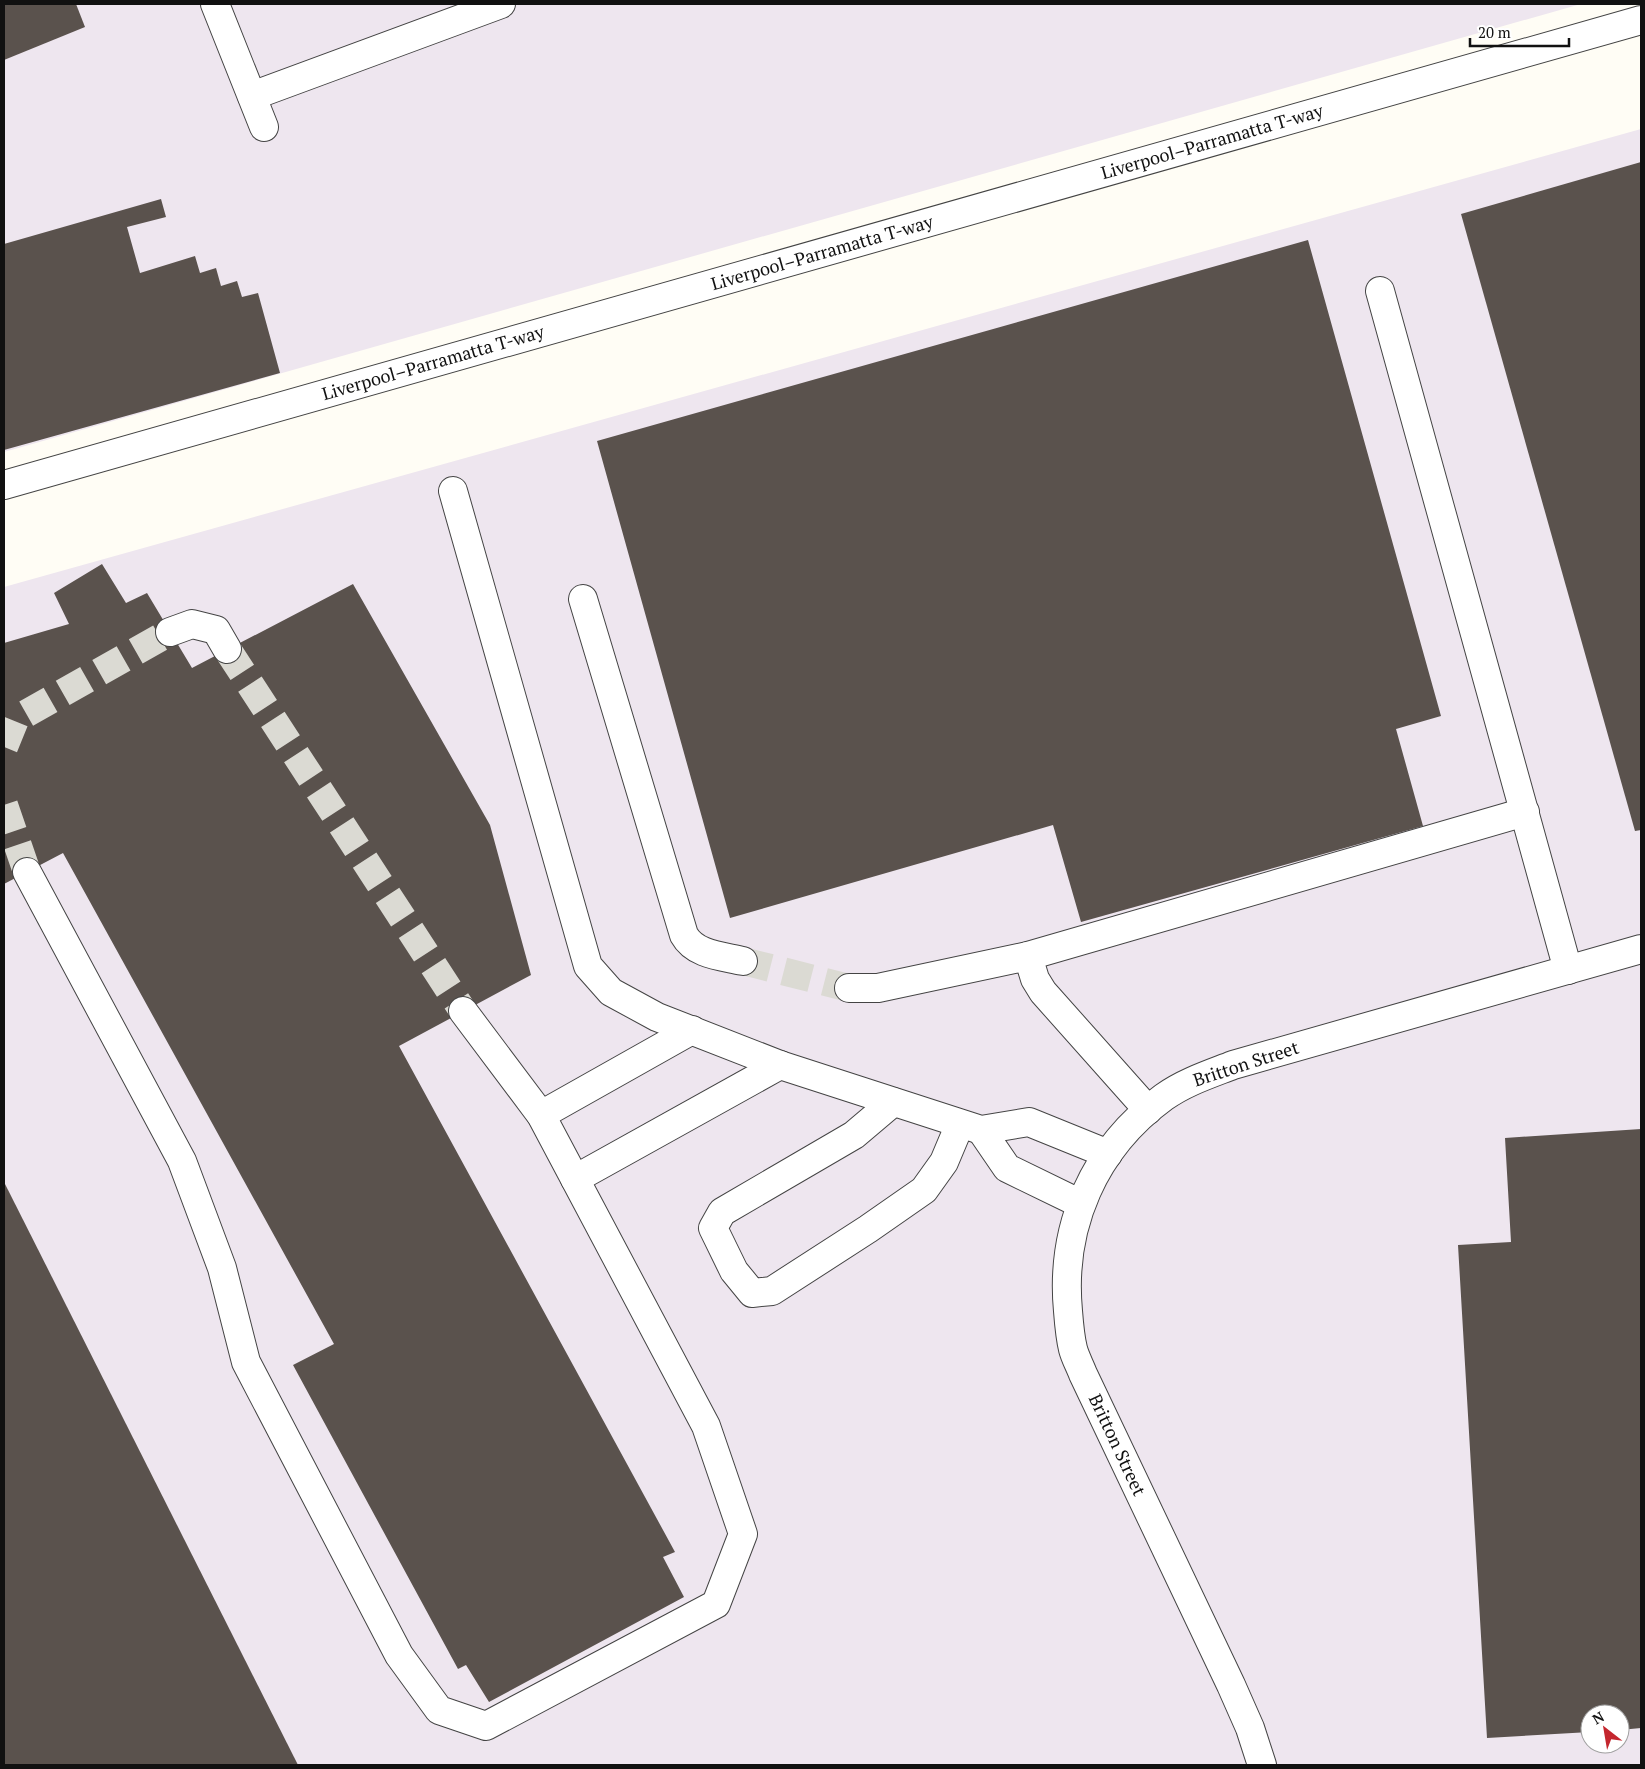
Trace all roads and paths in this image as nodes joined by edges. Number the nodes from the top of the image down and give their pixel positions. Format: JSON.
{"nodes":[{"id":1,"x":215,"y":4,"type":"edge"},
{"id":2,"x":501,"y":4,"type":"edge"},
{"id":3,"x":1641,"y":20,"type":"edge"},
{"id":4,"x":252,"y":96,"type":"junction"},
{"id":5,"x":264,"y":127,"type":"dead end"},
{"id":6,"x":1380,"y":291,"type":"dead end"},
{"id":7,"x":4,"y":485,"type":"edge"},
{"id":8,"x":453,"y":491,"type":"dead end"},
{"id":9,"x":583,"y":600,"type":"dead end"},
{"id":10,"x":170,"y":632,"type":"tunnel mouth"},
{"id":11,"x":227,"y":649,"type":"tunnel mouth"},
{"id":12,"x":1525,"y":812,"type":"junction"},
{"id":13,"x":27,"y":872,"type":"tunnel mouth"},
{"id":14,"x":1641,"y":949,"type":"edge"},
{"id":15,"x":1028,"y":956,"type":"junction"},
{"id":16,"x":743,"y":961,"type":"tunnel mouth"},
{"id":17,"x":1568,"y":970,"type":"junction"},
{"id":18,"x":849,"y":988,"type":"tunnel mouth"},
{"id":19,"x":463,"y":1011,"type":"tunnel mouth"},
{"id":20,"x":692,"y":1030,"type":"junction"},
{"id":21,"x":780,"y":1065,"type":"junction"},
{"id":22,"x":893,"y":1102,"type":"junction"},
{"id":23,"x":1148,"y":1110,"type":"junction"},
{"id":24,"x":541,"y":1115,"type":"junction"},
{"id":25,"x":971,"y":1127,"type":"junction"},
{"id":26,"x":1108,"y":1154,"type":"junction"},
{"id":27,"x":575,"y":1180,"type":"junction"},
{"id":28,"x":1081,"y":1204,"type":"junction"},
{"id":29,"x":1262,"y":1765,"type":"edge"}],
"edges":[{"from":1,"to":4,"type":"street"},
{"from":2,"to":4,"type":"street"},
{"from":3,"to":7,"type":"street","name":"Liverpool–Parramatta T-way"},
{"from":4,"to":5,"type":"street"},
{"from":6,"to":12,"type":"street"},
{"from":8,"to":20,"type":"street"},
{"from":9,"to":16,"type":"street"},
{"from":10,"to":11,"type":"street"},
{"from":12,"to":15,"type":"street"},
{"from":12,"to":17,"type":"street"},
{"from":13,"to":27,"type":"street"},
{"from":14,"to":17,"type":"street","name":"Britton Street"},
{"from":15,"to":18,"type":"street"},
{"from":15,"to":23,"type":"street"},
{"from":17,"to":23,"type":"street","name":"Britton Street"},
{"from":19,"to":24,"type":"street"},
{"from":20,"to":21,"type":"street"},
{"from":20,"to":24,"type":"street"},
{"from":21,"to":22,"type":"street"},
{"from":21,"to":27,"type":"street"},
{"from":22,"to":25,"type":"street"},
{"from":22,"to":25,"type":"street"},
{"from":23,"to":26,"type":"street","name":"Britton Street"},
{"from":24,"to":27,"type":"street"},
{"from":25,"to":26,"type":"street"},
{"from":25,"to":28,"type":"street"},
{"from":26,"to":28,"type":"street","name":"Britton Street"},
{"from":28,"to":29,"type":"street","name":"Britton Street"}]}
